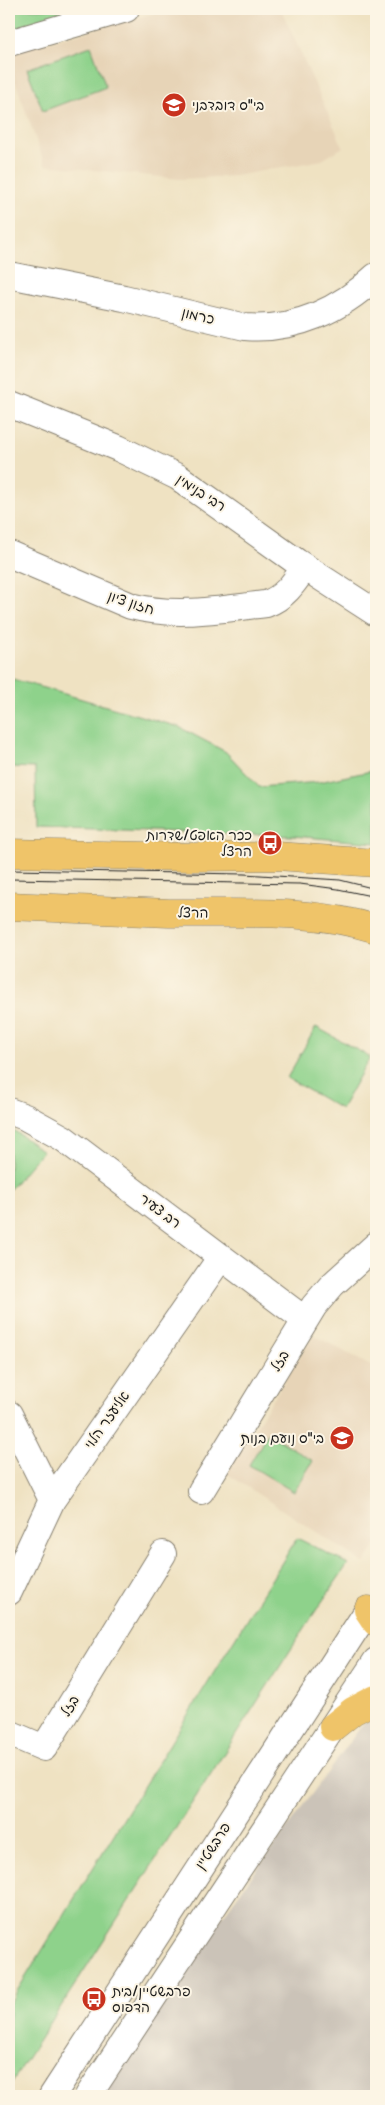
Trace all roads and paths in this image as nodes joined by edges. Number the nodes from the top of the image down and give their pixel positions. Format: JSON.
{"nodes":[{"id":1,"x":126,"y":9,"type":"edge"},
{"id":2,"x":9,"y":43,"type":"edge"},
{"id":3,"x":9,"y":275,"type":"edge"},
{"id":4,"x":376,"y":276,"type":"edge"},
{"id":5,"x":9,"y":404,"type":"edge"},
{"id":6,"x":9,"y":554,"type":"edge"},
{"id":7,"x":305,"y":567,"type":"junction"},
{"id":8,"x":376,"y":613,"type":"edge"},
{"id":9,"x":9,"y":853,"type":"edge"},
{"id":10,"x":376,"y":863,"type":"edge"},
{"id":11,"x":9,"y":906,"type":"edge"},
{"id":12,"x":372,"y":927,"type":"edge"},
{"id":13,"x":9,"y":1111,"type":"edge"},
{"id":14,"x":376,"y":1245,"type":"edge"},
{"id":15,"x":220,"y":1257,"type":"junction"},
{"id":16,"x":305,"y":1320,"type":"junction"},
{"id":17,"x":9,"y":1414,"type":"edge"},
{"id":18,"x":201,"y":1491,"type":"dead end"},
{"id":19,"x":52,"y":1500,"type":"junction"},
{"id":20,"x":163,"y":1554,"type":"dead end"},
{"id":21,"x":9,"y":1592,"type":"edge"},
{"id":22,"x":374,"y":1610,"type":"edge"},
{"id":23,"x":376,"y":1661,"type":"edge"},
{"id":24,"x":376,"y":1699,"type":"edge"},
{"id":25,"x":333,"y":1727,"type":"junction"},
{"id":26,"x":9,"y":1733,"type":"edge"},
{"id":27,"x":69,"y":2069,"type":"junction"},
{"id":28,"x":89,"y":2095,"type":"edge"},
{"id":29,"x":34,"y":2096,"type":"edge"},
{"id":30,"x":52,"y":2096,"type":"edge"}],
"edges":[{"from":1,"to":2,"type":"street"},
{"from":3,"to":4,"type":"street","name":"כרמון"},
{"from":5,"to":7,"type":"street","name":"רבי בנימין"},
{"from":6,"to":7,"type":"street","name":"חזון ציון"},
{"from":7,"to":8,"type":"street","name":"רבי בנימין"},
{"from":9,"to":10,"type":"main road"},
{"from":11,"to":12,"type":"main road","name":"הרצל"},
{"from":13,"to":15,"type":"street","name":"רב צעיר"},
{"from":14,"to":16,"type":"street","name":"בזל"},
{"from":15,"to":16,"type":"street","name":"רב צעיר"},
{"from":15,"to":19,"type":"street","name":"אליעזר הלוי"},
{"from":16,"to":18,"type":"street","name":"בזל"},
{"from":17,"to":19,"type":"street"},
{"from":19,"to":21,"type":"street","name":"אליעזר הלוי"},
{"from":20,"to":26,"type":"street","name":"בזל"},
{"from":22,"to":27,"type":"street","name":"פרבשטיין"},
{"from":23,"to":25,"type":"street"},
{"from":24,"to":25,"type":"main road"},
{"from":25,"to":28,"type":"street"},
{"from":27,"to":29,"type":"street"},
{"from":27,"to":30,"type":"street","name":"פרבשטיין"}]}
